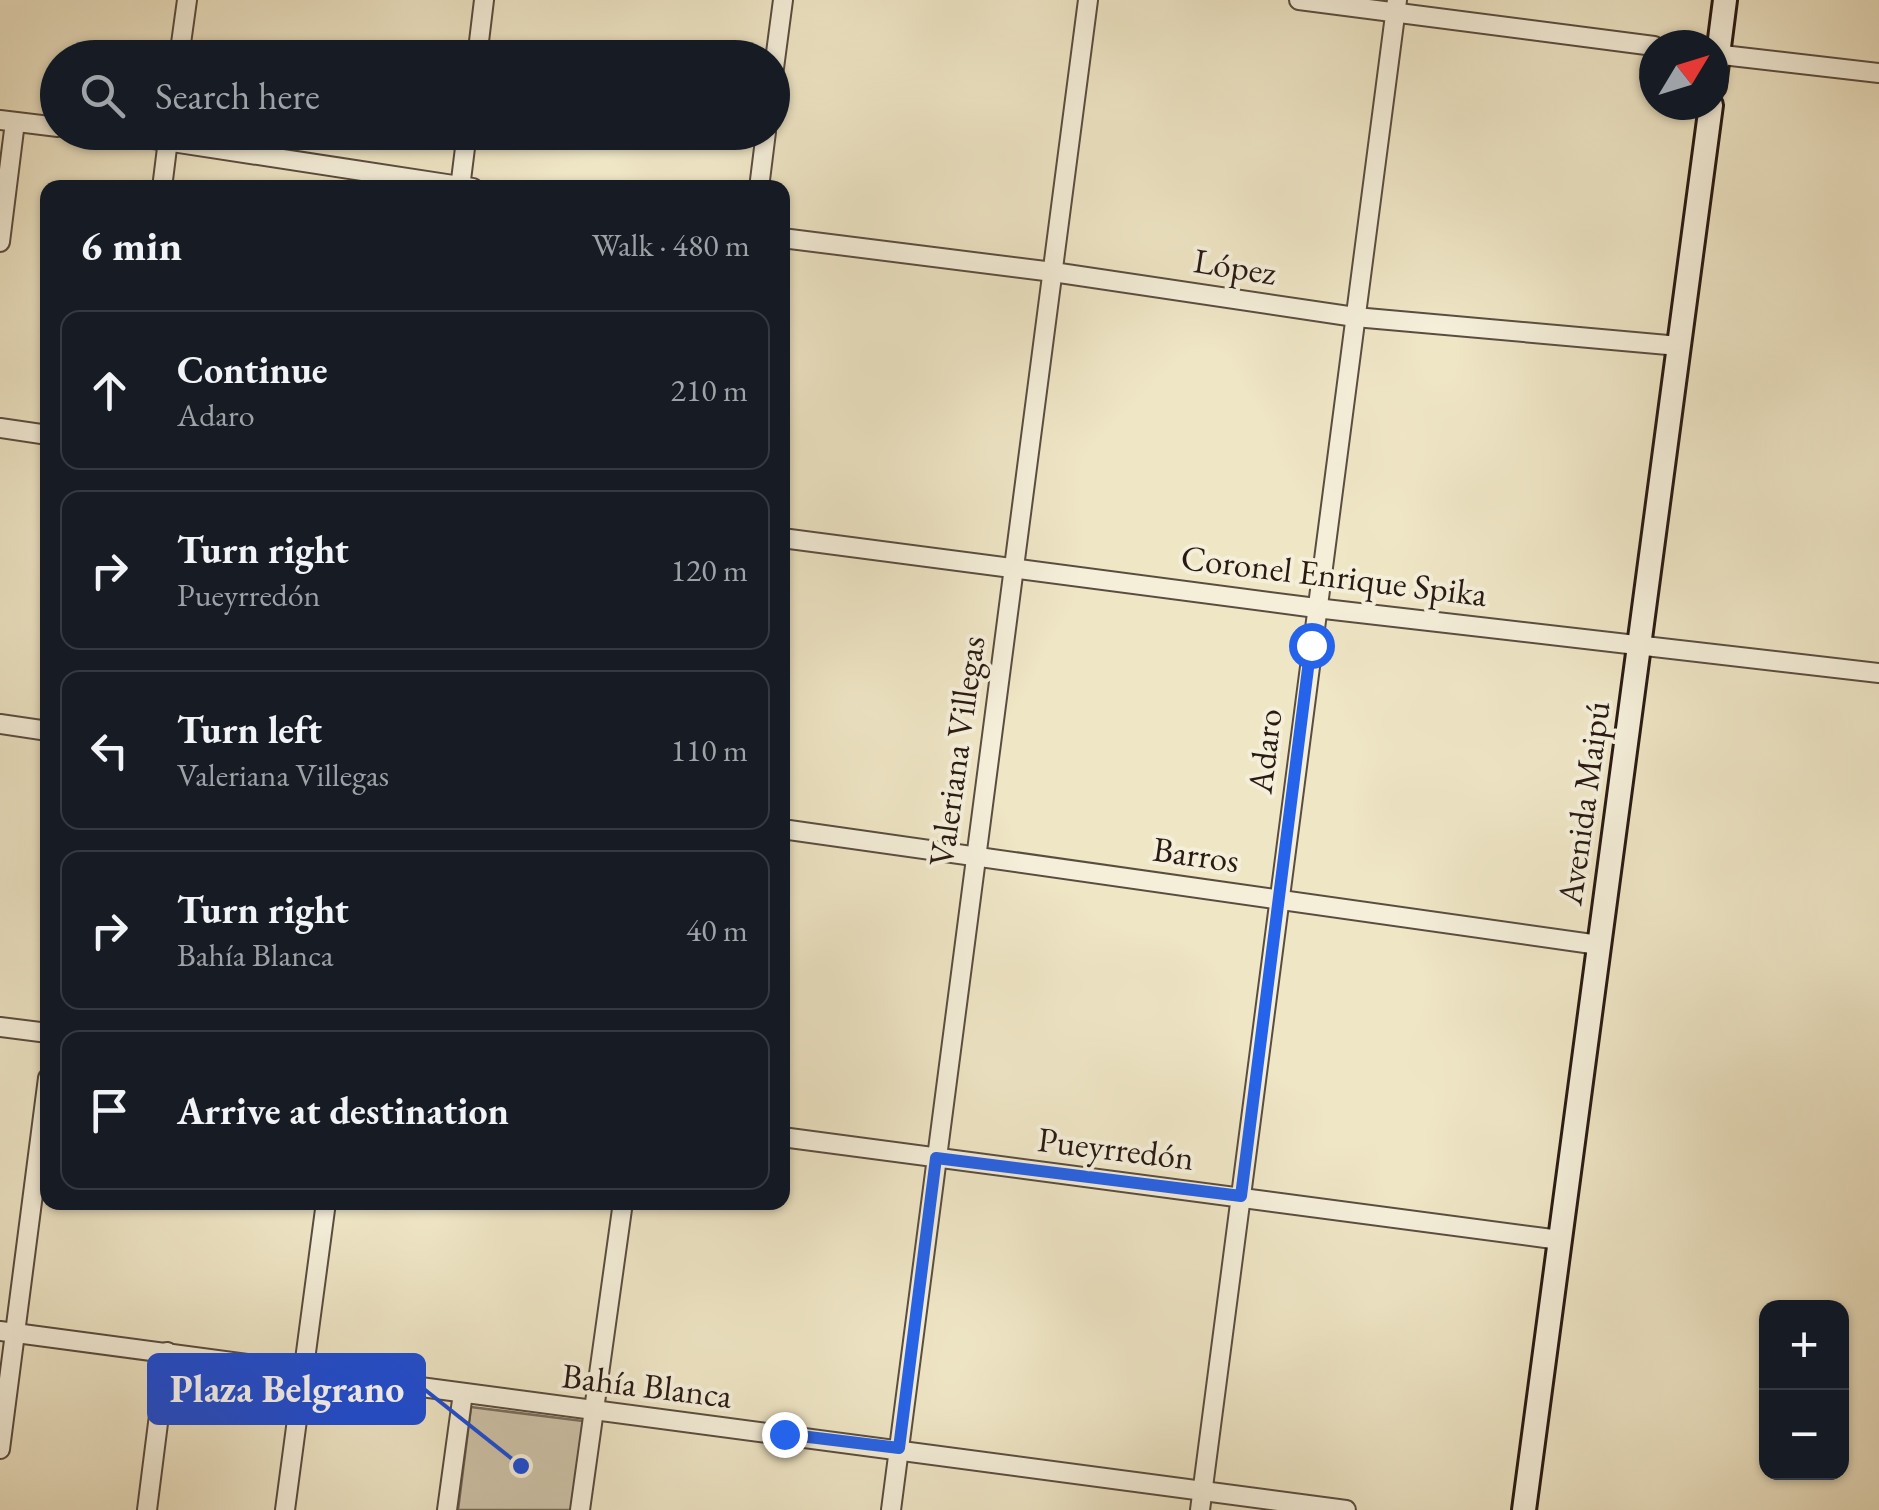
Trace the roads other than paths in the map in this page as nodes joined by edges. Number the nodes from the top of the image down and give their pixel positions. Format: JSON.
{"nodes":[{"id":1,"x":188,"y":0,"type":"edge"},
{"id":2,"x":484,"y":0,"type":"edge"},
{"id":3,"x":784,"y":0,"type":"edge"},
{"id":4,"x":1088,"y":0,"type":"edge"},
{"id":5,"x":1299,"y":0,"type":"edge"},
{"id":6,"x":1726,"y":0,"type":"edge"},
{"id":7,"x":1396,"y":6,"type":"edge"},
{"id":8,"x":1720,"y":30,"type":"edge"},
{"id":9,"x":182,"y":40,"type":"edge"},
{"id":10,"x":479,"y":40,"type":"edge"},
{"id":11,"x":778,"y":40,"type":"edge"},
{"id":12,"x":1639,"y":44,"type":"edge"},
{"id":13,"x":1729,"y":56,"type":"edge"},
{"id":14,"x":1879,"y":73,"type":"edge"},
{"id":15,"x":1710,"y":120,"type":"edge"},
{"id":16,"x":7,"y":121,"type":"edge"},
{"id":17,"x":40,"y":125,"type":"edge"},
{"id":18,"x":167,"y":150,"type":"edge"},
{"id":19,"x":250,"y":150,"type":"edge"},
{"id":20,"x":466,"y":150,"type":"edge"},
{"id":21,"x":764,"y":150,"type":"edge"},
{"id":22,"x":163,"y":180,"type":"edge"},
{"id":23,"x":424,"y":180,"type":"edge"},
{"id":24,"x":464,"y":180,"type":"edge"},
{"id":25,"x":760,"y":180,"type":"edge"},
{"id":26,"x":790,"y":239,"type":"edge"},
{"id":27,"x":0,"y":242,"type":"edge"},
{"id":28,"x":1052,"y":272,"type":"junction"},
{"id":29,"x":1355,"y":318,"type":"junction"},
{"id":30,"x":1679,"y":346,"type":"junction"},
{"id":31,"x":0,"y":428,"type":"edge"},
{"id":32,"x":40,"y":434,"type":"edge"},
{"id":33,"x":790,"y":539,"type":"edge"},
{"id":34,"x":1014,"y":567,"type":"junction"},
{"id":35,"x":1316,"y":608,"type":"junction"},
{"id":36,"x":1640,"y":643,"type":"junction"},
{"id":37,"x":1879,"y":673,"type":"edge"},
{"id":38,"x":0,"y":724,"type":"edge"},
{"id":39,"x":40,"y":729,"type":"edge"},
{"id":40,"x":790,"y":831,"type":"edge"},
{"id":41,"x":975,"y":855,"type":"junction"},
{"id":42,"x":1278,"y":898,"type":"junction"},
{"id":43,"x":1600,"y":945,"type":"junction"},
{"id":44,"x":0,"y":1027,"type":"edge"},
{"id":45,"x":40,"y":1032,"type":"edge"},
{"id":46,"x":40,"y":1129,"type":"edge"},
{"id":47,"x":790,"y":1138,"type":"edge"},
{"id":48,"x":936,"y":1158,"type":"junction"},
{"id":49,"x":1241,"y":1196,"type":"junction"},
{"id":50,"x":325,"y":1210,"type":"edge"},
{"id":51,"x":622,"y":1210,"type":"edge"},
{"id":52,"x":1560,"y":1240,"type":"junction"},
{"id":53,"x":8,"y":1332,"type":"edge"},
{"id":54,"x":166,"y":1352,"type":"junction"},
{"id":55,"x":304,"y":1370,"type":"junction"},
{"id":56,"x":463,"y":1393,"type":"junction"},
{"id":57,"x":592,"y":1411,"type":"junction"},
{"id":58,"x":899,"y":1448,"type":"junction"},
{"id":59,"x":0,"y":1449,"type":"edge"},
{"id":60,"x":1201,"y":1501,"type":"edge"},
{"id":61,"x":147,"y":1510,"type":"edge"},
{"id":62,"x":285,"y":1510,"type":"edge"},
{"id":63,"x":447,"y":1510,"type":"edge"},
{"id":64,"x":580,"y":1510,"type":"edge"},
{"id":65,"x":891,"y":1510,"type":"edge"},
{"id":66,"x":1346,"y":1510,"type":"edge"},
{"id":67,"x":1524,"y":1510,"type":"edge"}],
"edges":[{"from":1,"to":9,"type":"street"},
{"from":2,"to":10,"type":"street"},
{"from":3,"to":11,"type":"street"},
{"from":4,"to":28,"type":"street","name":"Valeriana Villegas"},
{"from":5,"to":7,"type":"street"},
{"from":6,"to":8,"type":"main road"},
{"from":7,"to":12,"type":"street"},
{"from":7,"to":29,"type":"street","name":"Adaro"},
{"from":13,"to":14,"type":"street"},
{"from":15,"to":30,"type":"main road","name":"Avenida Maipú"},
{"from":16,"to":17,"type":"street"},
{"from":16,"to":27,"type":"street"},
{"from":18,"to":22,"type":"street"},
{"from":19,"to":23,"type":"street"},
{"from":20,"to":24,"type":"street"},
{"from":21,"to":25,"type":"street"},
{"from":26,"to":28,"type":"street","name":"López"},
{"from":28,"to":29,"type":"street","name":"López"},
{"from":28,"to":34,"type":"street","name":"Valeriana Villegas"},
{"from":29,"to":30,"type":"street","name":"López"},
{"from":29,"to":35,"type":"street","name":"Adaro"},
{"from":30,"to":36,"type":"main road","name":"Avenida Maipú"},
{"from":31,"to":32,"type":"street"},
{"from":33,"to":34,"type":"street","name":"Coronel Enrique Spika"},
{"from":34,"to":35,"type":"street","name":"Coronel Enrique Spika"},
{"from":34,"to":41,"type":"street","name":"Valeriana Villegas"},
{"from":35,"to":36,"type":"street","name":"Coronel Enrique Spika"},
{"from":35,"to":42,"type":"street","name":"Adaro"},
{"from":36,"to":37,"type":"street","name":"Coronel Enrique Spika"},
{"from":36,"to":43,"type":"main road","name":"Avenida Maipú"},
{"from":38,"to":39,"type":"street"},
{"from":40,"to":41,"type":"street","name":"Barros"},
{"from":41,"to":42,"type":"street","name":"Barros"},
{"from":41,"to":48,"type":"street","name":"Valeriana Villegas"},
{"from":42,"to":43,"type":"street","name":"Barros"},
{"from":42,"to":49,"type":"street","name":"Adaro"},
{"from":43,"to":52,"type":"main road","name":"Avenida Maipú"},
{"from":44,"to":45,"type":"street"},
{"from":46,"to":53,"type":"street"},
{"from":47,"to":48,"type":"street","name":"Pueyrredón"},
{"from":48,"to":49,"type":"street","name":"Pueyrredón"},
{"from":48,"to":58,"type":"street","name":"Valeriana Villegas"},
{"from":49,"to":52,"type":"street","name":"Pueyrredón"},
{"from":49,"to":60,"type":"street","name":"Adaro"},
{"from":50,"to":55,"type":"street"},
{"from":51,"to":57,"type":"street"},
{"from":52,"to":67,"type":"main road","name":"Avenida Maipú"},
{"from":53,"to":54,"type":"street","name":"Bahía Blanca"},
{"from":53,"to":59,"type":"street"},
{"from":54,"to":55,"type":"street","name":"Bahía Blanca"},
{"from":54,"to":61,"type":"street"},
{"from":55,"to":56,"type":"street","name":"Bahía Blanca"},
{"from":55,"to":62,"type":"street"},
{"from":56,"to":57,"type":"street","name":"Bahía Blanca"},
{"from":56,"to":63,"type":"street"},
{"from":57,"to":58,"type":"street","name":"Bahía Blanca"},
{"from":57,"to":64,"type":"street"},
{"from":58,"to":60,"type":"street","name":"Bahía Blanca"},
{"from":58,"to":65,"type":"street","name":"Valeriana Villegas"},
{"from":60,"to":66,"type":"street","name":"Bahía Blanca"}]}
